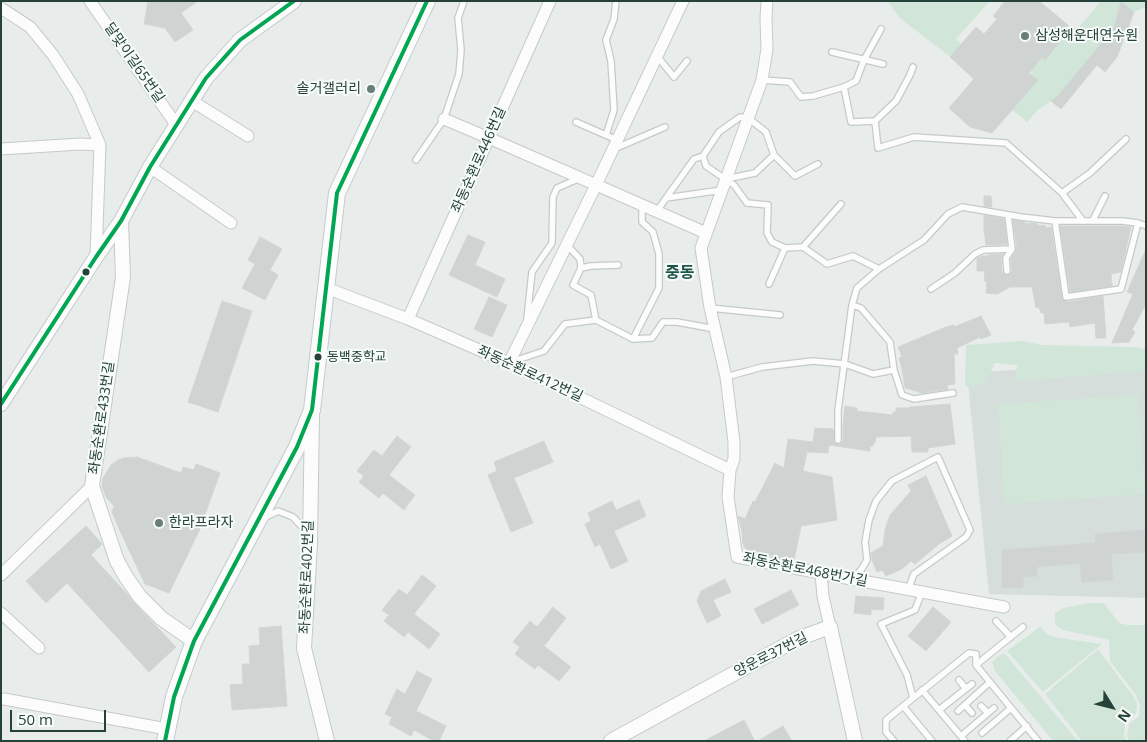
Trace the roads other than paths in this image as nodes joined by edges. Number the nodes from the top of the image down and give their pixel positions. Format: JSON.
{"nodes":[{"id":1,"x":90,"y":1,"type":"edge"},
{"id":2,"x":294,"y":1,"type":"edge"},
{"id":3,"x":428,"y":1,"type":"edge"},
{"id":4,"x":464,"y":1,"type":"edge"},
{"id":5,"x":550,"y":1,"type":"edge"},
{"id":6,"x":616,"y":1,"type":"edge"},
{"id":7,"x":683,"y":1,"type":"edge"},
{"id":8,"x":767,"y":1,"type":"edge"},
{"id":9,"x":1,"y":8,"type":"edge"},
{"id":10,"x":14,"y":16,"type":"junction"},
{"id":11,"x":1,"y":20,"type":"edge"},
{"id":12,"x":881,"y":29,"type":"dead end"},
{"id":13,"x":832,"y":52,"type":"dead end"},
{"id":14,"x":657,"y":56,"type":"junction"},
{"id":15,"x":864,"y":60,"type":"junction"},
{"id":16,"x":687,"y":62,"type":"dead end"},
{"id":17,"x":883,"y":64,"type":"dead end"},
{"id":18,"x":913,"y":67,"type":"dead end"},
{"id":19,"x":762,"y":80,"type":"junction"},
{"id":20,"x":844,"y":87,"type":"junction"},
{"id":21,"x":192,"y":102,"type":"junction"},
{"id":22,"x":748,"y":118,"type":"junction"},
{"id":23,"x":444,"y":120,"type":"junction"},
{"id":24,"x":875,"y":121,"type":"junction"},
{"id":25,"x":576,"y":122,"type":"dead end"},
{"id":26,"x":177,"y":126,"type":"junction"},
{"id":27,"x":665,"y":127,"type":"dead end"},
{"id":28,"x":248,"y":136,"type":"dead end"},
{"id":29,"x":489,"y":138,"type":"junction"},
{"id":30,"x":1126,"y":139,"type":"dead end"},
{"id":31,"x":612,"y":142,"type":"junction"},
{"id":32,"x":100,"y":145,"type":"junction"},
{"id":33,"x":1,"y":149,"type":"edge"},
{"id":34,"x":774,"y":155,"type":"junction"},
{"id":35,"x":703,"y":156,"type":"junction"},
{"id":36,"x":416,"y":160,"type":"dead end"},
{"id":37,"x":818,"y":164,"type":"dead end"},
{"id":38,"x":150,"y":166,"type":"junction"},
{"id":39,"x":580,"y":178,"type":"junction"},
{"id":40,"x":726,"y":179,"type":"junction"},
{"id":41,"x":596,"y":185,"type":"junction"},
{"id":42,"x":722,"y":190,"type":"junction"},
{"id":43,"x":1062,"y":193,"type":"junction"},
{"id":44,"x":1105,"y":196,"type":"dead end"},
{"id":45,"x":666,"y":198,"type":"junction"},
{"id":46,"x":841,"y":204,"type":"dead end"},
{"id":47,"x":642,"y":205,"type":"junction"},
{"id":48,"x":657,"y":212,"type":"junction"},
{"id":49,"x":1008,"y":215,"type":"junction"},
{"id":50,"x":1092,"y":220,"type":"junction"},
{"id":51,"x":121,"y":221,"type":"junction"},
{"id":52,"x":1055,"y":221,"type":"junction"},
{"id":53,"x":1083,"y":221,"type":"junction"},
{"id":54,"x":231,"y":223,"type":"dead end"},
{"id":55,"x":1138,"y":223,"type":"junction"},
{"id":56,"x":1146,"y":226,"type":"edge"},
{"id":57,"x":706,"y":234,"type":"junction"},
{"id":58,"x":567,"y":244,"type":"junction"},
{"id":59,"x":803,"y":247,"type":"junction"},
{"id":60,"x":785,"y":248,"type":"junction"},
{"id":61,"x":1012,"y":249,"type":"junction"},
{"id":62,"x":96,"y":258,"type":"junction"},
{"id":63,"x":618,"y":265,"type":"dead end"},
{"id":64,"x":581,"y":268,"type":"junction"},
{"id":65,"x":879,"y":269,"type":"junction"},
{"id":66,"x":1007,"y":271,"type":"dead end"},
{"id":67,"x":769,"y":284,"type":"dead end"},
{"id":68,"x":326,"y":288,"type":"junction"},
{"id":69,"x":931,"y":289,"type":"dead end"},
{"id":70,"x":852,"y":305,"type":"junction"},
{"id":71,"x":710,"y":308,"type":"junction"},
{"id":72,"x":780,"y":315,"type":"dead end"},
{"id":73,"x":408,"y":319,"type":"junction"},
{"id":74,"x":596,"y":320,"type":"junction"},
{"id":75,"x":527,"y":326,"type":"junction"},
{"id":76,"x":715,"y":329,"type":"junction"},
{"id":77,"x":634,"y":339,"type":"junction"},
{"id":78,"x":509,"y":363,"type":"junction"},
{"id":79,"x":845,"y":364,"type":"junction"},
{"id":80,"x":894,"y":370,"type":"junction"},
{"id":81,"x":726,"y":377,"type":"junction"},
{"id":82,"x":953,"y":393,"type":"dead end"},
{"id":83,"x":1,"y":404,"type":"edge"},
{"id":84,"x":312,"y":410,"type":"junction"},
{"id":85,"x":838,"y":440,"type":"dead end"},
{"id":86,"x":730,"y":470,"type":"junction"},
{"id":87,"x":92,"y":486,"type":"junction"},
{"id":88,"x":258,"y":522,"type":"junction"},
{"id":89,"x":310,"y":535,"type":"junction"},
{"id":90,"x":821,"y":574,"type":"junction"},
{"id":91,"x":1,"y":575,"type":"edge"},
{"id":92,"x":851,"y":580,"type":"junction"},
{"id":93,"x":908,"y":590,"type":"junction"},
{"id":94,"x":922,"y":592,"type":"junction"},
{"id":95,"x":1004,"y":607,"type":"dead end"},
{"id":96,"x":1,"y":613,"type":"edge"},
{"id":97,"x":996,"y":621,"type":"dead end"},
{"id":98,"x":830,"y":627,"type":"junction"},
{"id":99,"x":1024,"y":627,"type":"dead end"},
{"id":100,"x":1011,"y":637,"type":"junction"},
{"id":101,"x":194,"y":641,"type":"junction"},
{"id":102,"x":39,"y":648,"type":"dead end"},
{"id":103,"x":976,"y":665,"type":"junction"},
{"id":104,"x":959,"y":680,"type":"dead end"},
{"id":105,"x":990,"y":682,"type":"junction"},
{"id":106,"x":972,"y":684,"type":"dead end"},
{"id":107,"x":966,"y":688,"type":"junction"},
{"id":108,"x":922,"y":690,"type":"junction"},
{"id":109,"x":913,"y":698,"type":"junction"},
{"id":110,"x":4,"y":699,"type":"dead end"},
{"id":111,"x":965,"y":705,"type":"junction"},
{"id":112,"x":903,"y":706,"type":"junction"},
{"id":113,"x":981,"y":706,"type":"dead end"},
{"id":114,"x":994,"y":708,"type":"dead end"},
{"id":115,"x":1011,"y":708,"type":"junction"},
{"id":116,"x":940,"y":710,"type":"junction"},
{"id":117,"x":958,"y":710,"type":"dead end"},
{"id":118,"x":972,"y":713,"type":"dead end"},
{"id":119,"x":988,"y":713,"type":"junction"},
{"id":120,"x":1027,"y":726,"type":"junction"},
{"id":121,"x":166,"y":735,"type":"edge"},
{"id":122,"x":993,"y":735,"type":"dead end"},
{"id":123,"x":963,"y":738,"type":"edge"},
{"id":124,"x":1036,"y":740,"type":"edge"},
{"id":125,"x":327,"y":741,"type":"edge"},
{"id":126,"x":611,"y":741,"type":"edge"},
{"id":127,"x":855,"y":741,"type":"edge"},
{"id":128,"x":894,"y":741,"type":"edge"},
{"id":129,"x":932,"y":741,"type":"edge"},
{"id":130,"x":1010,"y":741,"type":"edge"}],
"edges":[{"from":1,"to":26,"type":"street","name":"달맞이길65번길"},
{"from":2,"to":21,"type":"street","name":"좌동순환로433번길"},
{"from":3,"to":68,"type":"main road"},
{"from":4,"to":23,"type":"lane"},
{"from":5,"to":29,"type":"street","name":"좌동순환로446번길"},
{"from":6,"to":31,"type":"lane"},
{"from":7,"to":14,"type":"street"},
{"from":8,"to":19,"type":"street","name":"좌동순환로468번가길"},
{"from":9,"to":10,"type":"street"},
{"from":10,"to":11,"type":"street"},
{"from":10,"to":32,"type":"street"},
{"from":12,"to":15,"type":"lane"},
{"from":13,"to":15,"type":"lane"},
{"from":14,"to":16,"type":"lane"},
{"from":14,"to":31,"type":"street"},
{"from":15,"to":17,"type":"lane"},
{"from":15,"to":20,"type":"lane"},
{"from":18,"to":24,"type":"lane"},
{"from":19,"to":20,"type":"lane"},
{"from":19,"to":22,"type":"street","name":"좌동순환로468번가길"},
{"from":20,"to":24,"type":"lane"},
{"from":21,"to":26,"type":"street","name":"좌동순환로433번길"},
{"from":21,"to":28,"type":"street"},
{"from":22,"to":34,"type":"lane"},
{"from":22,"to":35,"type":"lane"},
{"from":22,"to":40,"type":"street","name":"좌동순환로468번가길"},
{"from":23,"to":29,"type":"street"},
{"from":23,"to":36,"type":"lane"},
{"from":24,"to":43,"type":"lane"},
{"from":25,"to":31,"type":"lane"},
{"from":26,"to":38,"type":"street","name":"좌동순환로433번길"},
{"from":27,"to":31,"type":"lane"},
{"from":29,"to":39,"type":"street"},
{"from":29,"to":73,"type":"street","name":"좌동순환로446번길"},
{"from":30,"to":43,"type":"lane"},
{"from":31,"to":41,"type":"street"},
{"from":32,"to":33,"type":"street"},
{"from":32,"to":62,"type":"street"},
{"from":34,"to":37,"type":"lane"},
{"from":34,"to":40,"type":"lane"},
{"from":35,"to":40,"type":"lane"},
{"from":35,"to":45,"type":"lane"},
{"from":38,"to":51,"type":"street","name":"좌동순환로433번길"},
{"from":38,"to":54,"type":"street"},
{"from":39,"to":41,"type":"street"},
{"from":39,"to":75,"type":"lane"},
{"from":40,"to":42,"type":"street","name":"좌동순환로468번가길"},
{"from":40,"to":60,"type":"lane"},
{"from":41,"to":47,"type":"street"},
{"from":41,"to":58,"type":"street"},
{"from":42,"to":45,"type":"lane"},
{"from":42,"to":57,"type":"street","name":"좌동순환로468번가길"},
{"from":43,"to":53,"type":"lane"},
{"from":44,"to":50,"type":"lane"},
{"from":45,"to":48,"type":"lane"},
{"from":46,"to":59,"type":"lane"},
{"from":47,"to":48,"type":"street"},
{"from":47,"to":77,"type":"lane"},
{"from":48,"to":57,"type":"street"},
{"from":49,"to":52,"type":"lane"},
{"from":49,"to":61,"type":"lane"},
{"from":49,"to":65,"type":"lane"},
{"from":50,"to":53,"type":"lane"},
{"from":50,"to":55,"type":"lane"},
{"from":51,"to":62,"type":"street"},
{"from":51,"to":87,"type":"street","name":"좌동순환로433번길"},
{"from":52,"to":53,"type":"lane"},
{"from":52,"to":55,"type":"lane"},
{"from":55,"to":56,"type":"lane"},
{"from":57,"to":71,"type":"street","name":"좌동순환로468번가길"},
{"from":58,"to":64,"type":"lane"},
{"from":58,"to":75,"type":"street"},
{"from":59,"to":60,"type":"lane"},
{"from":59,"to":65,"type":"lane"},
{"from":60,"to":67,"type":"lane"},
{"from":61,"to":66,"type":"lane"},
{"from":61,"to":69,"type":"lane"},
{"from":62,"to":83,"type":"street"},
{"from":63,"to":64,"type":"lane"},
{"from":64,"to":74,"type":"lane"},
{"from":65,"to":70,"type":"lane"},
{"from":68,"to":73,"type":"street","name":"좌동순환로412번길"},
{"from":68,"to":84,"type":"main road"},
{"from":70,"to":79,"type":"lane"},
{"from":70,"to":80,"type":"lane"},
{"from":71,"to":72,"type":"lane"},
{"from":71,"to":76,"type":"street","name":"좌동순환로468번가길"},
{"from":73,"to":78,"type":"street","name":"좌동순환로412번길"},
{"from":74,"to":77,"type":"lane"},
{"from":74,"to":78,"type":"lane"},
{"from":75,"to":78,"type":"street"},
{"from":76,"to":77,"type":"lane"},
{"from":76,"to":81,"type":"street","name":"좌동순환로468번가길"},
{"from":78,"to":86,"type":"street","name":"좌동순환로412번길"},
{"from":79,"to":80,"type":"lane"},
{"from":79,"to":81,"type":"lane"},
{"from":79,"to":85,"type":"lane"},
{"from":80,"to":82,"type":"lane"},
{"from":81,"to":86,"type":"street","name":"좌동순환로468번가길"},
{"from":84,"to":88,"type":"main road"},
{"from":84,"to":89,"type":"street","name":"좌동순환로402번길"},
{"from":86,"to":90,"type":"street","name":"좌동순환로468번가길"},
{"from":87,"to":91,"type":"street"},
{"from":87,"to":101,"type":"street","name":"좌동순환로433번길"},
{"from":88,"to":89,"type":"lane"},
{"from":88,"to":101,"type":"main road"},
{"from":89,"to":125,"type":"street","name":"좌동순환로402번길"},
{"from":90,"to":92,"type":"street","name":"좌동순환로468번가길"},
{"from":90,"to":98,"type":"street"},
{"from":92,"to":93,"type":"street","name":"좌동순환로468번가길"},
{"from":92,"to":93,"type":"lane"},
{"from":93,"to":94,"type":"street","name":"좌동순환로468번가길"},
{"from":94,"to":95,"type":"street","name":"좌동순환로468번가길"},
{"from":94,"to":109,"type":"lane"},
{"from":96,"to":102,"type":"street"},
{"from":97,"to":100,"type":"lane"},
{"from":98,"to":126,"type":"street","name":"양운로37번길"},
{"from":98,"to":127,"type":"street"},
{"from":99,"to":100,"type":"lane"},
{"from":100,"to":103,"type":"lane"},
{"from":101,"to":121,"type":"main road"},
{"from":103,"to":105,"type":"lane"},
{"from":103,"to":108,"type":"lane"},
{"from":104,"to":107,"type":"lane"},
{"from":105,"to":111,"type":"lane"},
{"from":105,"to":115,"type":"lane"},
{"from":106,"to":107,"type":"lane"},
{"from":107,"to":116,"type":"lane"},
{"from":108,"to":109,"type":"lane"},
{"from":108,"to":116,"type":"lane"},
{"from":109,"to":112,"type":"lane"},
{"from":110,"to":121,"type":"street"},
{"from":111,"to":117,"type":"lane"},
{"from":111,"to":118,"type":"lane"},
{"from":112,"to":128,"type":"lane"},
{"from":112,"to":129,"type":"lane"},
{"from":113,"to":119,"type":"lane"},
{"from":114,"to":119,"type":"lane"},
{"from":115,"to":120,"type":"lane"},
{"from":115,"to":122,"type":"lane"},
{"from":116,"to":123,"type":"lane"},
{"from":119,"to":123,"type":"lane"},
{"from":120,"to":124,"type":"lane"},
{"from":120,"to":130,"type":"lane"}]}
